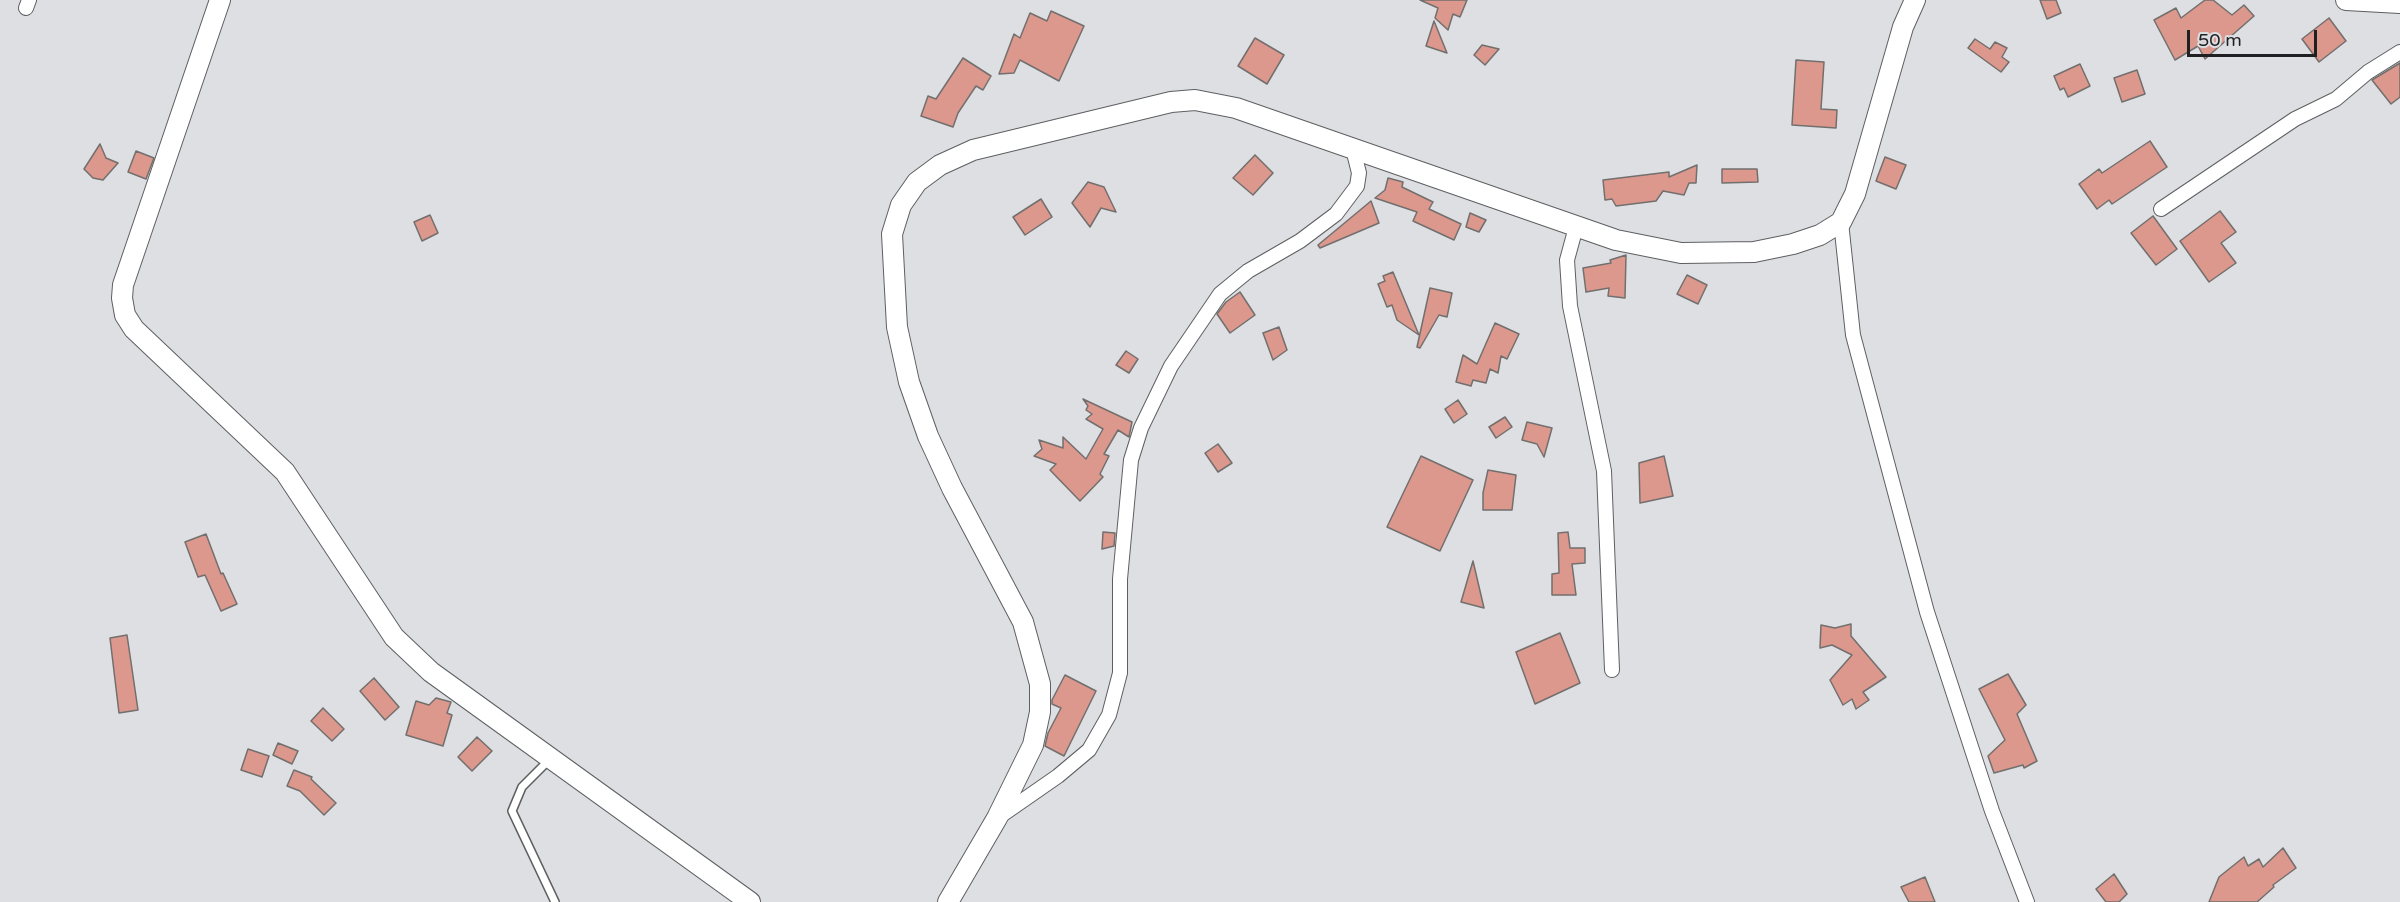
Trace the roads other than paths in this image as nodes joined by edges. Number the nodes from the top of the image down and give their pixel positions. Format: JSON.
{"nodes":[{"id":1,"x":220,"y":0,"type":"edge"},
{"id":2,"x":1915,"y":0,"type":"edge"},
{"id":3,"x":2346,"y":0,"type":"edge"},
{"id":4,"x":2400,"y":3,"type":"edge"},
{"id":5,"x":2400,"y":51,"type":"edge"},
{"id":6,"x":1353,"y":149,"type":"junction"},
{"id":7,"x":2161,"y":209,"type":"dead end"},
{"id":8,"x":1841,"y":222,"type":"junction"},
{"id":9,"x":1576,"y":227,"type":"junction"},
{"id":10,"x":1612,"y":670,"type":"dead end"},
{"id":11,"x":551,"y":758,"type":"junction"},
{"id":12,"x":997,"y":818,"type":"junction"},
{"id":13,"x":951,"y":901,"type":"edge"},
{"id":14,"x":555,"y":902,"type":"edge"},
{"id":15,"x":750,"y":902,"type":"edge"},
{"id":16,"x":2026,"y":902,"type":"edge"}],
"edges":[{"from":1,"to":11,"type":"street"},
{"from":2,"to":8,"type":"street"},
{"from":3,"to":4,"type":"street"},
{"from":5,"to":7,"type":"street"},
{"from":6,"to":9,"type":"street"},
{"from":6,"to":12,"type":"street"},
{"from":6,"to":12,"type":"street"},
{"from":8,"to":9,"type":"street"},
{"from":8,"to":16,"type":"street"},
{"from":9,"to":10,"type":"street"},
{"from":11,"to":14,"type":"lane"},
{"from":11,"to":15,"type":"street"},
{"from":12,"to":13,"type":"street"}]}
